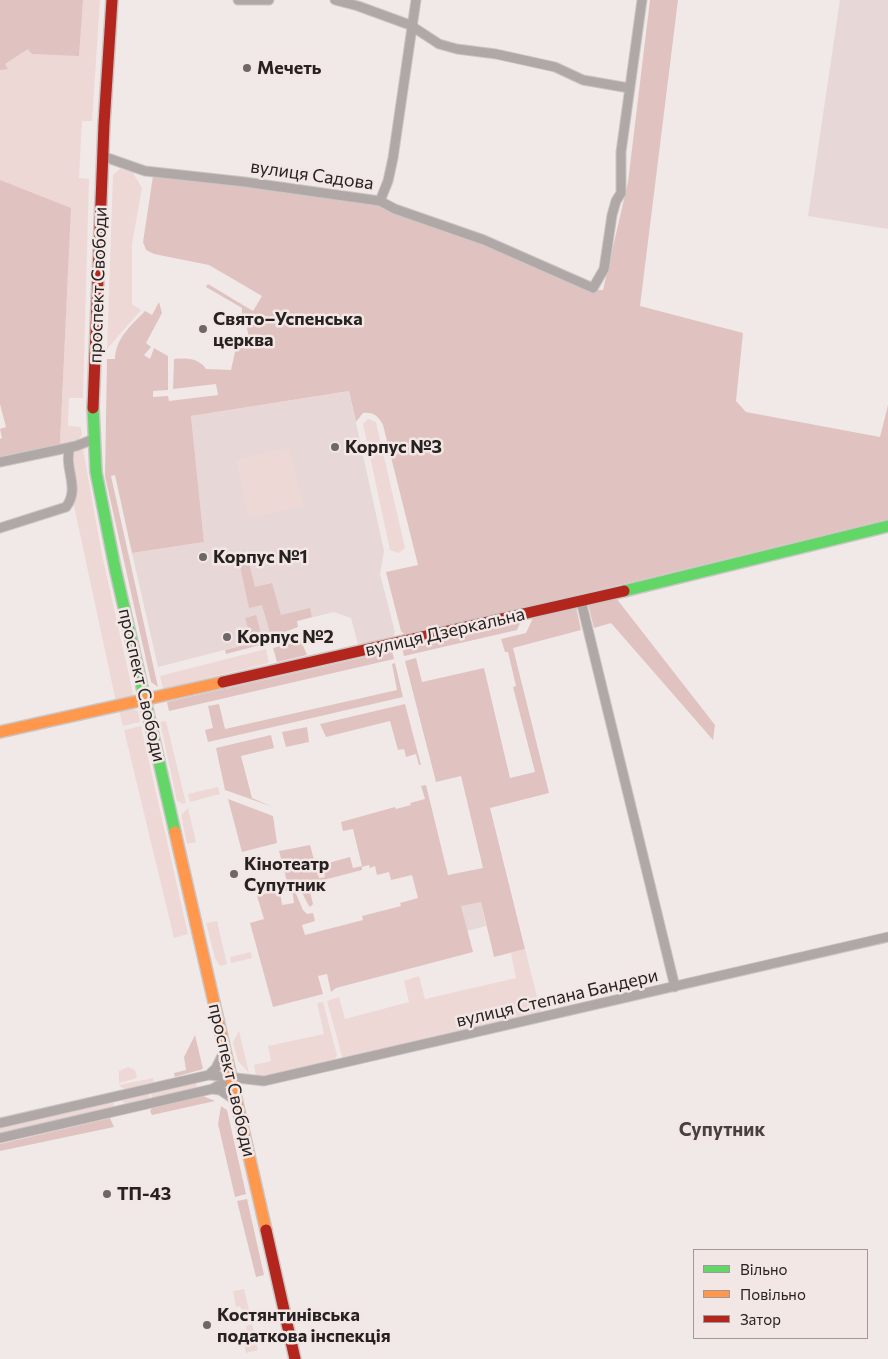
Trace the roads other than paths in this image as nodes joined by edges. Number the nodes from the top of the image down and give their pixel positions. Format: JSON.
{"nodes":[{"id":1,"x":112,"y":0,"type":"edge"},
{"id":2,"x":238,"y":0,"type":"edge"},
{"id":3,"x":269,"y":0,"type":"edge"},
{"id":4,"x":335,"y":0,"type":"edge"},
{"id":5,"x":416,"y":0,"type":"edge"},
{"id":6,"x":642,"y":0,"type":"edge"},
{"id":7,"x":412,"y":26,"type":"junction"},
{"id":8,"x":629,"y":88,"type":"junction"},
{"id":9,"x":102,"y":156,"type":"junction"},
{"id":10,"x":380,"y":201,"type":"junction"},
{"id":11,"x":94,"y":439,"type":"junction"},
{"id":12,"x":70,"y":447,"type":"junction"},
{"id":13,"x":0,"y":462,"type":"edge"},
{"id":14,"x":888,"y":526,"type":"edge"},
{"id":15,"x":0,"y":528,"type":"edge"},
{"id":16,"x":581,"y":600,"type":"junction"},
{"id":17,"x":145,"y":700,"type":"junction"},
{"id":18,"x":0,"y":732,"type":"edge"},
{"id":19,"x":888,"y":937,"type":"edge"},
{"id":20,"x":675,"y":987,"type":"junction"},
{"id":21,"x":225,"y":1050,"type":"junction"},
{"id":22,"x":208,"y":1075,"type":"junction"},
{"id":23,"x":232,"y":1078,"type":"junction"},
{"id":24,"x":212,"y":1089,"type":"junction"},
{"id":25,"x":122,"y":1095,"type":"junction"},
{"id":26,"x":112,"y":1097,"type":"junction"},
{"id":27,"x":238,"y":1102,"type":"junction"},
{"id":28,"x":125,"y":1109,"type":"junction"},
{"id":29,"x":114,"y":1112,"type":"junction"},
{"id":30,"x":0,"y":1123,"type":"edge"},
{"id":31,"x":0,"y":1138,"type":"edge"},
{"id":32,"x":295,"y":1359,"type":"edge"}],
"edges":[{"from":1,"to":9,"type":"street","name":"проспект Свободи"},
{"from":2,"to":3,"type":"street"},
{"from":4,"to":7,"type":"street"},
{"from":5,"to":7,"type":"street"},
{"from":6,"to":8,"type":"street"},
{"from":7,"to":8,"type":"street"},
{"from":7,"to":10,"type":"street"},
{"from":8,"to":10,"type":"street","name":"вулиця Садова"},
{"from":9,"to":10,"type":"street","name":"вулиця Садова"},
{"from":9,"to":11,"type":"street","name":"проспект Свободи"},
{"from":11,"to":12,"type":"street"},
{"from":11,"to":17,"type":"street","name":"проспект Свободи"},
{"from":12,"to":13,"type":"street"},
{"from":12,"to":15,"type":"street"},
{"from":14,"to":16,"type":"street","name":"вулиця Дзеркальна"},
{"from":16,"to":17,"type":"street","name":"вулиця Дзеркальна"},
{"from":16,"to":20,"type":"street"},
{"from":17,"to":18,"type":"street","name":"вулиця Дзеркальна"},
{"from":17,"to":21,"type":"street","name":"проспект Свободи"},
{"from":19,"to":20,"type":"street","name":"вулиця Степана Бандери"},
{"from":20,"to":23,"type":"street","name":"вулиця Степана Бандери"},
{"from":21,"to":22,"type":"street"},
{"from":21,"to":23,"type":"street","name":"проспект Свободи"},
{"from":22,"to":23,"type":"street","name":"вулиця Степана Бандери"},
{"from":22,"to":25,"type":"street"},
{"from":23,"to":24,"type":"street"},
{"from":23,"to":27,"type":"street","name":"проспект Свободи"},
{"from":24,"to":27,"type":"street"},
{"from":24,"to":28,"type":"street"},
{"from":25,"to":26,"type":"street"},
{"from":25,"to":28,"type":"street"},
{"from":26,"to":29,"type":"street"},
{"from":26,"to":30,"type":"street"},
{"from":27,"to":32,"type":"street","name":"проспект Свободи"},
{"from":28,"to":29,"type":"street"},
{"from":29,"to":31,"type":"street"}]}
